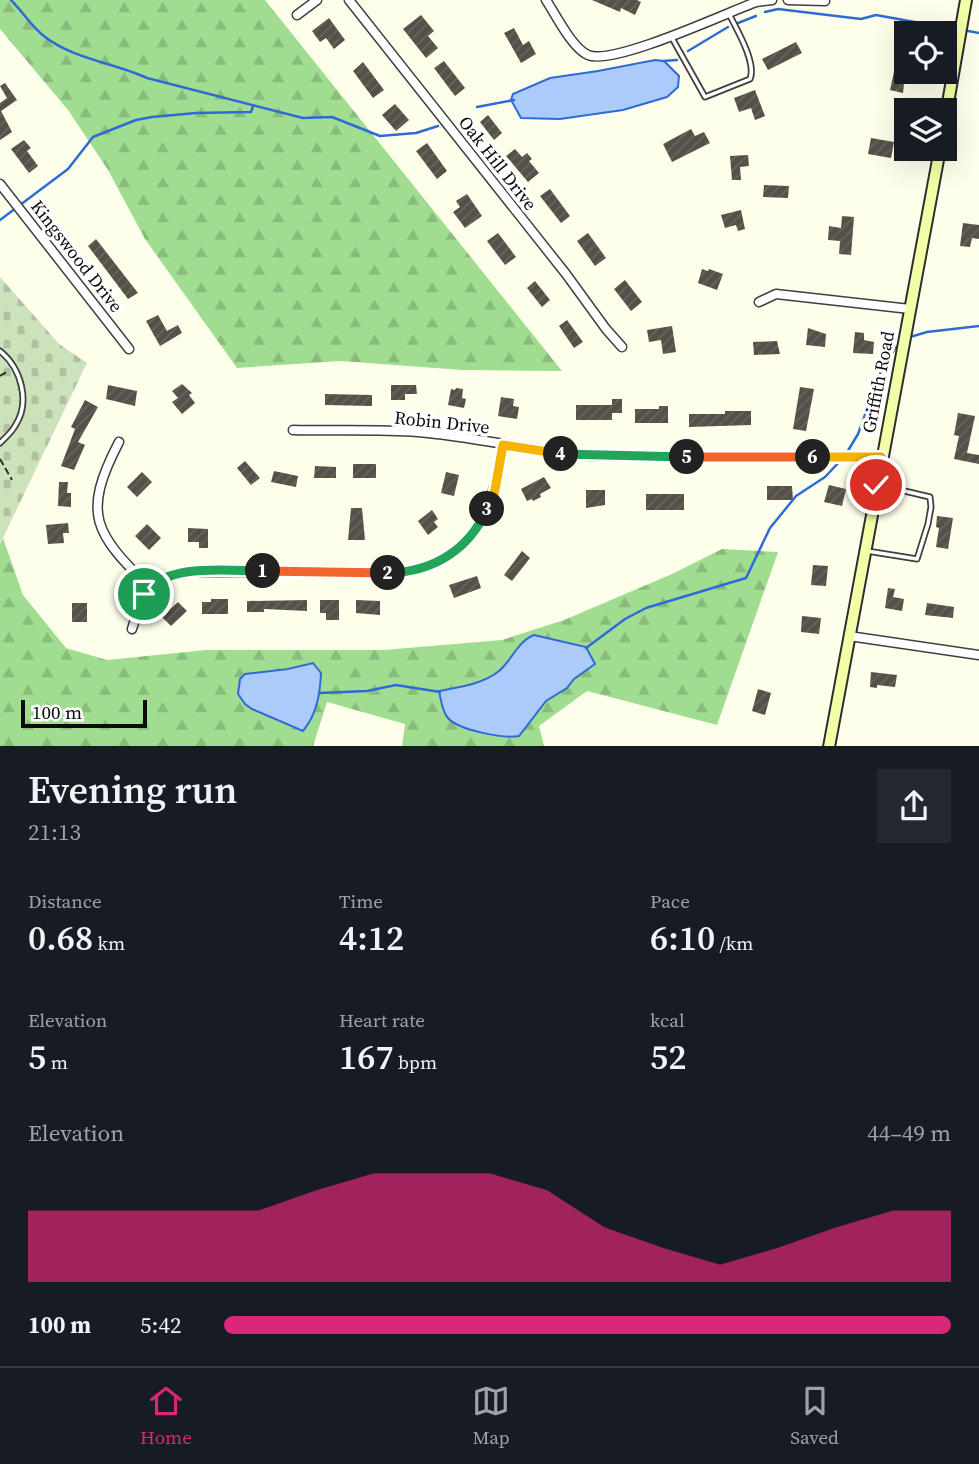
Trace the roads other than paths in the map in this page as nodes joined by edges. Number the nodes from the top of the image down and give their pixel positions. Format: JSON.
{"nodes":[{"id":1,"x":317,"y":0,"type":"edge"},
{"id":2,"x":349,"y":0,"type":"edge"},
{"id":3,"x":546,"y":0,"type":"edge"},
{"id":4,"x":772,"y":0,"type":"edge"},
{"id":5,"x":788,"y":0,"type":"edge"},
{"id":6,"x":966,"y":0,"type":"edge"},
{"id":7,"x":755,"y":1,"type":"edge"},
{"id":8,"x":825,"y":1,"type":"edge"},
{"id":9,"x":728,"y":12,"type":"junction"},
{"id":10,"x":297,"y":15,"type":"dead end"},
{"id":11,"x":671,"y":36,"type":"junction"},
{"id":12,"x":949,"y":98,"type":"edge"},
{"id":13,"x":938,"y":161,"type":"edge"},
{"id":14,"x":0,"y":184,"type":"edge"},
{"id":15,"x":759,"y":302,"type":"dead end"},
{"id":16,"x":910,"y":309,"type":"junction"},
{"id":17,"x":622,"y":347,"type":"dead end"},
{"id":18,"x":129,"y":348,"type":"dead end"},
{"id":19,"x":0,"y":351,"type":"edge"},
{"id":20,"x":293,"y":430,"type":"dead end"},
{"id":21,"x":119,"y":442,"type":"dead end"},
{"id":22,"x":0,"y":443,"type":"edge"},
{"id":23,"x":503,"y":445,"type":"junction"},
{"id":24,"x":881,"y":457,"type":"junction"},
{"id":25,"x":876,"y":485,"type":"junction"},
{"id":26,"x":865,"y":551,"type":"junction"},
{"id":27,"x":149,"y":587,"type":"junction"},
{"id":28,"x":132,"y":629,"type":"dead end"},
{"id":29,"x":849,"y":636,"type":"junction"},
{"id":30,"x":979,"y":655,"type":"edge"},
{"id":31,"x":829,"y":746,"type":"edge"}],
"edges":[{"from":1,"to":10,"type":"street"},
{"from":2,"to":17,"type":"street","name":"Oak Hill Drive"},
{"from":3,"to":11,"type":"street"},
{"from":4,"to":7,"type":"street"},
{"from":5,"to":8,"type":"street"},
{"from":6,"to":12,"type":"street"},
{"from":7,"to":9,"type":"street"},
{"from":9,"to":11,"type":"street"},
{"from":9,"to":11,"type":"lane"},
{"from":13,"to":16,"type":"street","name":"Griffith Road"},
{"from":14,"to":18,"type":"street","name":"Kingswood Drive"},
{"from":15,"to":16,"type":"street"},
{"from":16,"to":24,"type":"street","name":"Griffith Road"},
{"from":19,"to":22,"type":"lane"},
{"from":20,"to":23,"type":"street","name":"Robin Drive"},
{"from":21,"to":27,"type":"street"},
{"from":23,"to":24,"type":"street","name":"Robin Drive"},
{"from":23,"to":27,"type":"street"},
{"from":24,"to":25,"type":"street","name":"Griffith Road"},
{"from":25,"to":26,"type":"street","name":"Griffith Road"},
{"from":25,"to":26,"type":"lane"},
{"from":26,"to":29,"type":"street","name":"Griffith Road"},
{"from":27,"to":28,"type":"street"},
{"from":29,"to":30,"type":"street"},
{"from":29,"to":31,"type":"street","name":"Griffith Road"}]}
